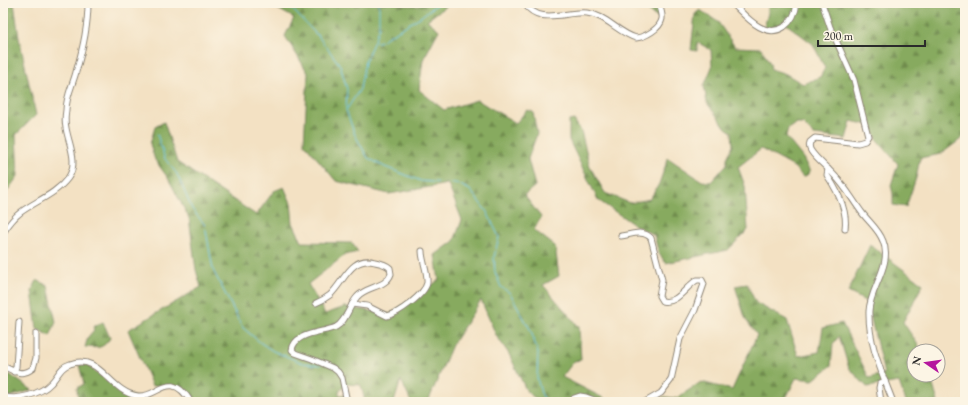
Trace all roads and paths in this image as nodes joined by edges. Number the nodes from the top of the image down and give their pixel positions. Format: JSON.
{"nodes":[{"id":1,"x":88,"y":3,"type":"edge"},
{"id":2,"x":524,"y":3,"type":"edge"},
{"id":3,"x":659,"y":3,"type":"edge"},
{"id":4,"x":732,"y":3,"type":"edge"},
{"id":5,"x":797,"y":3,"type":"edge"},
{"id":6,"x":822,"y":3,"type":"edge"},
{"id":7,"x":828,"y":169,"type":"junction"},
{"id":8,"x":845,"y":229,"type":"dead end"},
{"id":9,"x":3,"y":233,"type":"edge"},
{"id":10,"x":621,"y":236,"type":"dead end"},
{"id":11,"x":422,"y":251,"type":"dead end"},
{"id":12,"x":316,"y":303,"type":"dead end"},
{"id":13,"x":352,"y":304,"type":"junction"},
{"id":14,"x":19,"y":322,"type":"dead end"},
{"id":15,"x":36,"y":333,"type":"dead end"},
{"id":16,"x":3,"y":366,"type":"edge"},
{"id":17,"x":14,"y":372,"type":"junction"},
{"id":18,"x":885,"y":381,"type":"junction"},
{"id":19,"x":3,"y":396,"type":"edge"},
{"id":20,"x":191,"y":402,"type":"edge"},
{"id":21,"x":347,"y":402,"type":"edge"},
{"id":22,"x":572,"y":402,"type":"edge"},
{"id":23,"x":600,"y":402,"type":"edge"},
{"id":24,"x":645,"y":402,"type":"edge"},
{"id":25,"x":881,"y":402,"type":"edge"},
{"id":26,"x":893,"y":402,"type":"edge"}],
"edges":[{"from":1,"to":9,"type":"street"},
{"from":2,"to":3,"type":"street"},
{"from":4,"to":5,"type":"street"},
{"from":6,"to":7,"type":"street"},
{"from":7,"to":8,"type":"street"},
{"from":7,"to":18,"type":"street"},
{"from":10,"to":24,"type":"street"},
{"from":11,"to":13,"type":"street"},
{"from":12,"to":13,"type":"street"},
{"from":13,"to":21,"type":"street"},
{"from":14,"to":17,"type":"street"},
{"from":15,"to":17,"type":"street"},
{"from":16,"to":17,"type":"street"},
{"from":18,"to":25,"type":"street"},
{"from":18,"to":26,"type":"street"},
{"from":19,"to":20,"type":"street"},
{"from":22,"to":23,"type":"street"}]}
